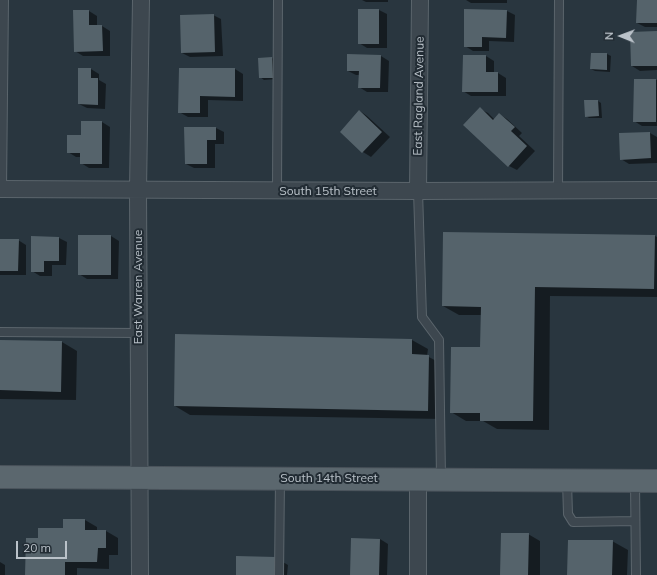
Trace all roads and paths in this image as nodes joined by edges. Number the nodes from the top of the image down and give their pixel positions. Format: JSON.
{"nodes":[{"id":1,"x":4,"y":0,"type":"edge"},
{"id":2,"x":141,"y":0,"type":"edge"},
{"id":3,"x":278,"y":0,"type":"edge"},
{"id":4,"x":420,"y":0,"type":"edge"},
{"id":5,"x":559,"y":0,"type":"edge"},
{"id":6,"x":1,"y":189,"type":"edge"},
{"id":7,"x":138,"y":190,"type":"junction"},
{"id":8,"x":277,"y":190,"type":"junction"},
{"id":9,"x":657,"y":190,"type":"edge"},
{"id":10,"x":418,"y":191,"type":"junction"},
{"id":11,"x":558,"y":191,"type":"junction"},
{"id":12,"x":0,"y":332,"type":"edge"},
{"id":13,"x":138,"y":333,"type":"junction"},
{"id":14,"x":0,"y":477,"type":"edge"},
{"id":15,"x":139,"y":477,"type":"junction"},
{"id":16,"x":280,"y":478,"type":"junction"},
{"id":17,"x":418,"y":479,"type":"junction"},
{"id":18,"x":441,"y":479,"type":"junction"},
{"id":19,"x":567,"y":480,"type":"junction"},
{"id":20,"x":635,"y":480,"type":"junction"},
{"id":21,"x":657,"y":481,"type":"edge"},
{"id":22,"x":635,"y":521,"type":"junction"},
{"id":23,"x":140,"y":575,"type":"edge"},
{"id":24,"x":280,"y":575,"type":"edge"},
{"id":25,"x":418,"y":575,"type":"edge"},
{"id":26,"x":636,"y":575,"type":"edge"}],
"edges":[{"from":1,"to":6,"type":"lane"},
{"from":2,"to":7,"type":"street","name":"East Warren Avenue"},
{"from":3,"to":8,"type":"lane"},
{"from":4,"to":10,"type":"street","name":"East Ragland Avenue"},
{"from":5,"to":11,"type":"lane"},
{"from":6,"to":7,"type":"street","name":"South 15th Street"},
{"from":7,"to":8,"type":"street","name":"South 15th Street"},
{"from":7,"to":13,"type":"street","name":"East Warren Avenue"},
{"from":8,"to":10,"type":"street","name":"South 15th Street"},
{"from":9,"to":11,"type":"street","name":"South 15th Street"},
{"from":10,"to":11,"type":"street","name":"South 15th Street"},
{"from":10,"to":18,"type":"lane"},
{"from":12,"to":13,"type":"lane"},
{"from":13,"to":15,"type":"street","name":"East Warren Avenue"},
{"from":14,"to":15,"type":"main road","name":"South 14th Street"},
{"from":15,"to":16,"type":"main road","name":"South 14th Street"},
{"from":15,"to":23,"type":"street","name":"East Warren Avenue"},
{"from":16,"to":17,"type":"main road","name":"South 14th Street"},
{"from":16,"to":24,"type":"lane"},
{"from":17,"to":18,"type":"main road","name":"South 14th Street"},
{"from":17,"to":25,"type":"street"},
{"from":18,"to":19,"type":"main road","name":"South 14th Street"},
{"from":19,"to":20,"type":"main road","name":"South 14th Street"},
{"from":19,"to":22,"type":"lane"},
{"from":20,"to":21,"type":"main road","name":"South 14th Street"},
{"from":20,"to":22,"type":"lane"},
{"from":22,"to":26,"type":"lane"}]}
